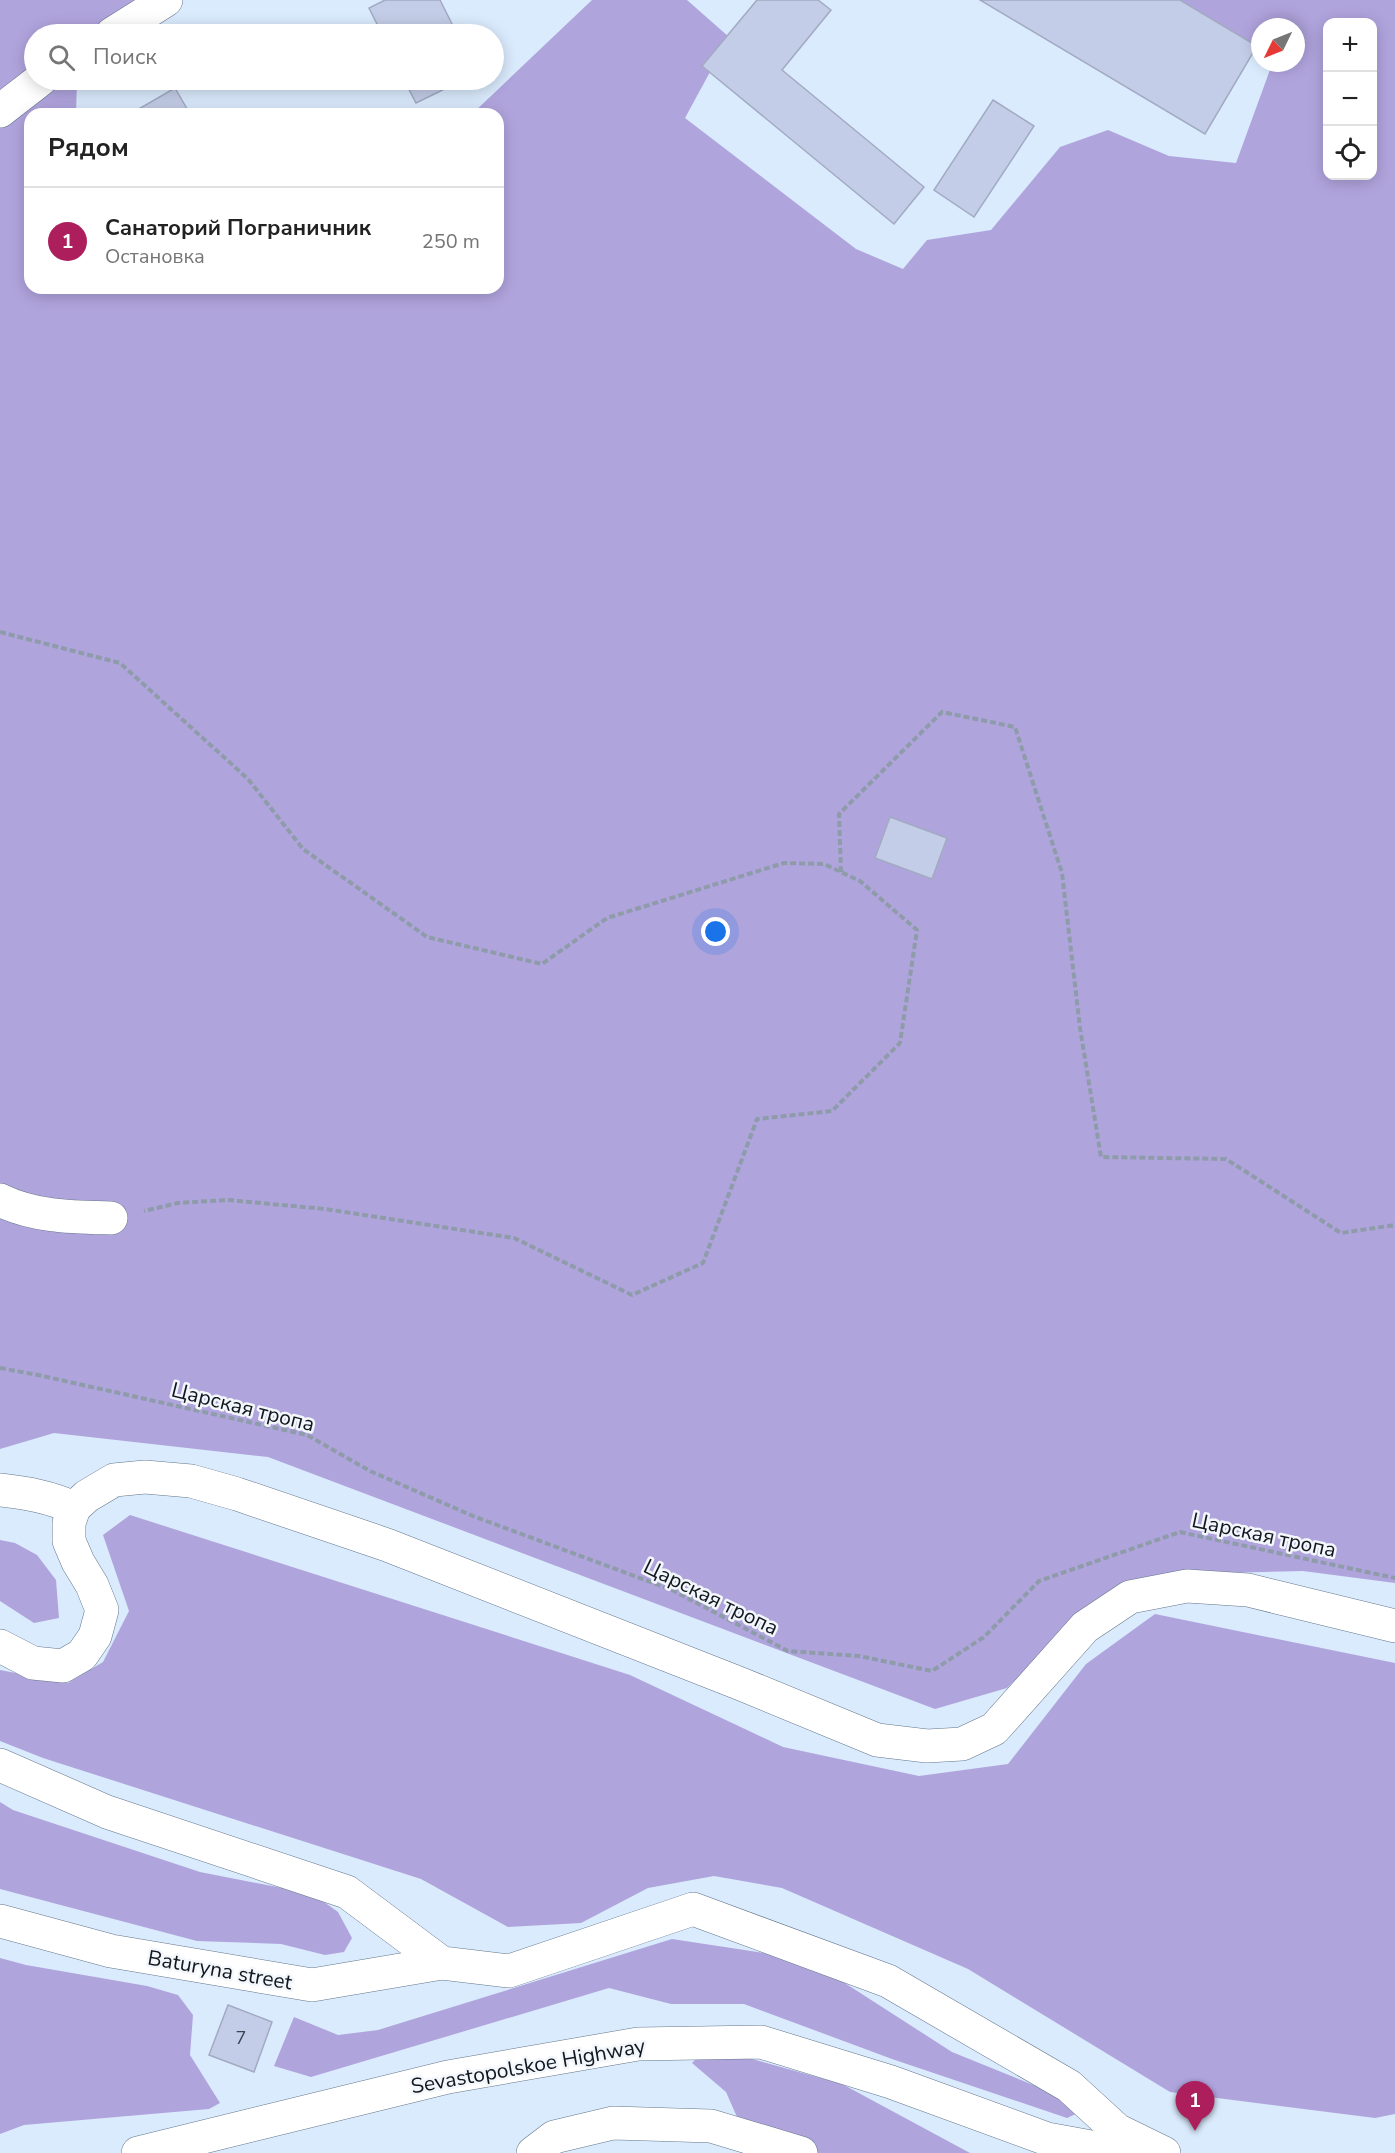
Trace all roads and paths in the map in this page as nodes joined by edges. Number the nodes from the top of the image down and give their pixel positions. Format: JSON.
{"nodes":[{"id":1,"x":166,"y":0,"type":"edge"},
{"id":2,"x":128,"y":24,"type":"edge"},
{"id":3,"x":27,"y":90,"type":"edge"},
{"id":4,"x":0,"y":111,"type":"edge"},
{"id":5,"x":0,"y":632,"type":"edge"},
{"id":6,"x":841,"y":872,"type":"junction"},
{"id":7,"x":0,"y":1200,"type":"edge"},
{"id":8,"x":111,"y":1218,"type":"joint"},
{"id":9,"x":1395,"y":1225,"type":"edge"},
{"id":10,"x":0,"y":1368,"type":"edge"},
{"id":11,"x":0,"y":1490,"type":"edge"},
{"id":12,"x":74,"y":1508,"type":"junction"},
{"id":13,"x":1395,"y":1578,"type":"edge"},
{"id":14,"x":1395,"y":1626,"type":"edge"},
{"id":15,"x":0,"y":1646,"type":"edge"},
{"id":16,"x":0,"y":1765,"type":"edge"},
{"id":17,"x":0,"y":1921,"type":"edge"},
{"id":18,"x":442,"y":1963,"type":"junction"},
{"id":19,"x":138,"y":2153,"type":"edge"},
{"id":20,"x":534,"y":2153,"type":"edge"},
{"id":21,"x":801,"y":2153,"type":"edge"},
{"id":22,"x":1124,"y":2153,"type":"edge"},
{"id":23,"x":1164,"y":2153,"type":"edge"}],
"edges":[{"from":1,"to":2,"type":"street"},
{"from":3,"to":4,"type":"street"},
{"from":5,"to":6,"type":"path"},
{"from":6,"to":8,"type":"path"},
{"from":6,"to":9,"type":"path"},
{"from":7,"to":8,"type":"street"},
{"from":10,"to":13,"type":"path","name":"Царская тропа"},
{"from":11,"to":12,"type":"street"},
{"from":12,"to":14,"type":"street"},
{"from":12,"to":15,"type":"street"},
{"from":16,"to":18,"type":"street"},
{"from":17,"to":18,"type":"street","name":"Baturyna street"},
{"from":18,"to":23,"type":"street"},
{"from":19,"to":22,"type":"street","name":"Sevastopolskoe Highway"},
{"from":20,"to":21,"type":"street"}]}
